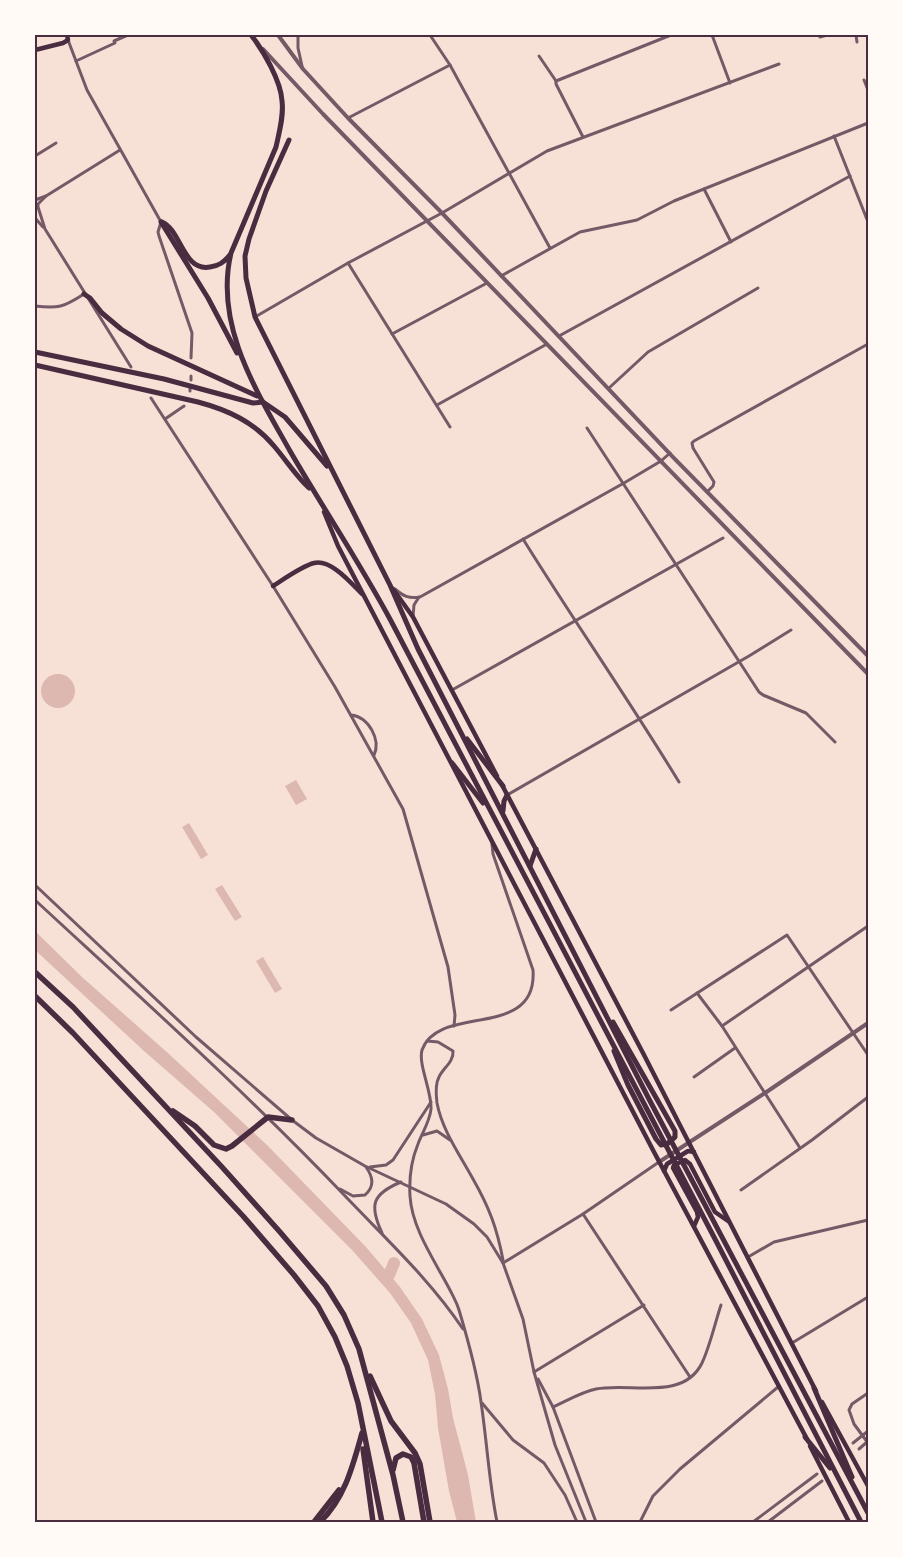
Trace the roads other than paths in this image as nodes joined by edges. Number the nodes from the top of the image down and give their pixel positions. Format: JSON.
{"nodes":[{"id":1,"x":128,"y":35,"type":"edge"},
{"id":2,"x":251,"y":35,"type":"edge"},
{"id":3,"x":278,"y":35,"type":"edge"},
{"id":4,"x":298,"y":35,"type":"edge"},
{"id":5,"x":430,"y":35,"type":"edge"},
{"id":6,"x":671,"y":35,"type":"edge"},
{"id":7,"x":712,"y":35,"type":"edge"},
{"id":8,"x":827,"y":35,"type":"edge"},
{"id":9,"x":856,"y":35,"type":"edge"},
{"id":10,"x":67,"y":37,"type":"edge"},
{"id":11,"x":820,"y":37,"type":"dead end"},
{"id":12,"x":857,"y":42,"type":"dead end"},
{"id":13,"x":258,"y":44,"type":"junction"},
{"id":14,"x":35,"y":50,"type":"edge"},
{"id":15,"x":539,"y":56,"type":"dead end"},
{"id":16,"x":76,"y":61,"type":"junction"},
{"id":17,"x":779,"y":64,"type":"dead end"},
{"id":18,"x":450,"y":65,"type":"junction"},
{"id":19,"x":303,"y":69,"type":"junction"},
{"id":20,"x":864,"y":80,"type":"dead end"},
{"id":21,"x":556,"y":81,"type":"junction"},
{"id":22,"x":730,"y":83,"type":"junction"},
{"id":23,"x":868,"y":90,"type":"edge"},
{"id":24,"x":348,"y":118,"type":"junction"},
{"id":25,"x":868,"y":123,"type":"edge"},
{"id":26,"x":834,"y":136,"type":"junction"},
{"id":27,"x":583,"y":137,"type":"junction"},
{"id":28,"x":289,"y":140,"type":"dead end"},
{"id":29,"x":56,"y":143,"type":"dead end"},
{"id":30,"x":120,"y":150,"type":"junction"},
{"id":31,"x":35,"y":156,"type":"edge"},
{"id":32,"x":510,"y":172,"type":"junction"},
{"id":33,"x":850,"y":176,"type":"junction"},
{"id":34,"x":704,"y":189,"type":"junction"},
{"id":35,"x":46,"y":196,"type":"junction"},
{"id":36,"x":35,"y":200,"type":"edge"},
{"id":37,"x":442,"y":213,"type":"junction"},
{"id":38,"x":35,"y":218,"type":"edge"},
{"id":39,"x":427,"y":220,"type":"junction"},
{"id":40,"x":161,"y":222,"type":"junction"},
{"id":41,"x":868,"y":222,"type":"edge"},
{"id":42,"x":45,"y":229,"type":"junction"},
{"id":43,"x":731,"y":242,"type":"junction"},
{"id":44,"x":550,"y":248,"type":"junction"},
{"id":45,"x":231,"y":253,"type":"junction"},
{"id":46,"x":348,"y":263,"type":"junction"},
{"id":47,"x":501,"y":277,"type":"junction"},
{"id":48,"x":487,"y":283,"type":"junction"},
{"id":49,"x":758,"y":288,"type":"dead end"},
{"id":50,"x":84,"y":294,"type":"junction"},
{"id":51,"x":35,"y":306,"type":"edge"},
{"id":52,"x":255,"y":317,"type":"junction"},
{"id":53,"x":392,"y":334,"type":"junction"},
{"id":54,"x":559,"y":336,"type":"junction"},
{"id":55,"x":548,"y":344,"type":"junction"},
{"id":56,"x":867,"y":345,"type":"edge"},
{"id":57,"x":868,"y":350,"type":"edge"},
{"id":58,"x":35,"y":352,"type":"edge"},
{"id":59,"x":192,"y":358,"type":"dead end"},
{"id":60,"x":35,"y":365,"type":"edge"},
{"id":61,"x":131,"y":367,"type":"dead end"},
{"id":62,"x":252,"y":383,"type":"junction"},
{"id":63,"x":609,"y":388,"type":"junction"},
{"id":64,"x":151,"y":398,"type":"dead end"},
{"id":65,"x":263,"y":402,"type":"junction"},
{"id":66,"x":437,"y":405,"type":"junction"},
{"id":67,"x":184,"y":406,"type":"dead end"},
{"id":68,"x":165,"y":419,"type":"junction"},
{"id":69,"x":450,"y":427,"type":"dead end"},
{"id":70,"x":588,"y":428,"type":"dead end"},
{"id":71,"x":670,"y":453,"type":"junction"},
{"id":72,"x":661,"y":461,"type":"junction"},
{"id":73,"x":331,"y":470,"type":"junction"},
{"id":74,"x":624,"y":483,"type":"junction"},
{"id":75,"x":313,"y":491,"type":"junction"},
{"id":76,"x":708,"y":492,"type":"junction"},
{"id":77,"x":320,"y":502,"type":"junction"},
{"id":78,"x":723,"y":538,"type":"dead end"},
{"id":79,"x":523,"y":539,"type":"junction"},
{"id":80,"x":677,"y":565,"type":"junction"},
{"id":81,"x":390,"y":585,"type":"junction"},
{"id":82,"x":273,"y":586,"type":"junction"},
{"id":83,"x":420,"y":597,"type":"junction"},
{"id":84,"x":366,"y":598,"type":"junction"},
{"id":85,"x":413,"y":617,"type":"junction"},
{"id":86,"x":575,"y":622,"type":"junction"},
{"id":87,"x":791,"y":630,"type":"dead end"},
{"id":88,"x":868,"y":656,"type":"edge"},
{"id":89,"x":738,"y":661,"type":"junction"},
{"id":90,"x":868,"y":674,"type":"edge"},
{"id":91,"x":452,"y":690,"type":"junction"},
{"id":92,"x":350,"y":715,"type":"junction"},
{"id":93,"x":640,"y":719,"type":"junction"},
{"id":94,"x":457,"y":724,"type":"junction"},
{"id":95,"x":835,"y":742,"type":"dead end"},
{"id":96,"x":374,"y":756,"type":"junction"},
{"id":97,"x":452,"y":763,"type":"junction"},
{"id":98,"x":679,"y":782,"type":"dead end"},
{"id":99,"x":503,"y":786,"type":"junction"},
{"id":100,"x":507,"y":795,"type":"junction"},
{"id":101,"x":503,"y":814,"type":"junction"},
{"id":102,"x":494,"y":818,"type":"junction"},
{"id":103,"x":492,"y":841,"type":"junction"},
{"id":104,"x":536,"y":849,"type":"junction"},
{"id":105,"x":530,"y":866,"type":"junction"},
{"id":106,"x":35,"y":885,"type":"edge"},
{"id":107,"x":35,"y":900,"type":"edge"},
{"id":108,"x":868,"y":926,"type":"edge"},
{"id":109,"x":808,"y":968,"type":"junction"},
{"id":110,"x":35,"y":972,"type":"edge"},
{"id":111,"x":590,"y":985,"type":"junction"},
{"id":112,"x":698,"y":993,"type":"junction"},
{"id":113,"x":35,"y":996,"type":"edge"},
{"id":114,"x":671,"y":1010,"type":"dead end"},
{"id":115,"x":868,"y":1023,"type":"edge"},
{"id":116,"x":454,"y":1026,"type":"junction"},
{"id":117,"x":722,"y":1026,"type":"junction"},
{"id":118,"x":852,"y":1033,"type":"junction"},
{"id":119,"x":610,"y":1039,"type":"junction"},
{"id":120,"x":426,"y":1041,"type":"junction"},
{"id":121,"x":735,"y":1048,"type":"junction"},
{"id":122,"x":868,"y":1055,"type":"edge"},
{"id":123,"x":694,"y":1077,"type":"dead end"},
{"id":124,"x":765,"y":1093,"type":"junction"},
{"id":125,"x":868,"y":1096,"type":"edge"},
{"id":126,"x":431,"y":1102,"type":"junction"},
{"id":127,"x":162,"y":1103,"type":"junction"},
{"id":128,"x":268,"y":1117,"type":"junction"},
{"id":129,"x":292,"y":1120,"type":"junction"},
{"id":130,"x":422,"y":1135,"type":"junction"},
{"id":131,"x":452,"y":1141,"type":"junction"},
{"id":132,"x":689,"y":1143,"type":"junction"},
{"id":133,"x":800,"y":1148,"type":"junction"},
{"id":134,"x":694,"y":1152,"type":"junction"},
{"id":135,"x":659,"y":1162,"type":"junction"},
{"id":136,"x":365,"y":1166,"type":"junction"},
{"id":137,"x":664,"y":1171,"type":"junction"},
{"id":138,"x":402,"y":1182,"type":"junction"},
{"id":139,"x":333,"y":1184,"type":"junction"},
{"id":140,"x":741,"y":1190,"type":"dead end"},
{"id":141,"x":583,"y":1214,"type":"junction"},
{"id":142,"x":868,"y":1220,"type":"edge"},
{"id":143,"x":729,"y":1221,"type":"junction"},
{"id":144,"x":694,"y":1226,"type":"junction"},
{"id":145,"x":383,"y":1236,"type":"junction"},
{"id":146,"x":748,"y":1257,"type":"junction"},
{"id":147,"x":503,"y":1263,"type":"junction"},
{"id":148,"x":868,"y":1297,"type":"edge"},
{"id":149,"x":644,"y":1305,"type":"junction"},
{"id":150,"x":721,"y":1305,"type":"dead end"},
{"id":151,"x":465,"y":1332,"type":"junction"},
{"id":152,"x":792,"y":1343,"type":"junction"},
{"id":153,"x":363,"y":1361,"type":"junction"},
{"id":154,"x":534,"y":1372,"type":"junction"},
{"id":155,"x":690,"y":1377,"type":"junction"},
{"id":156,"x":778,"y":1387,"type":"junction"},
{"id":157,"x":814,"y":1388,"type":"junction"},
{"id":158,"x":868,"y":1393,"type":"edge"},
{"id":159,"x":481,"y":1402,"type":"junction"},
{"id":160,"x":553,"y":1407,"type":"junction"},
{"id":161,"x":868,"y":1431,"type":"edge"},
{"id":162,"x":363,"y":1432,"type":"junction"},
{"id":163,"x":862,"y":1434,"type":"junction"},
{"id":164,"x":805,"y":1437,"type":"junction"},
{"id":165,"x":853,"y":1442,"type":"dead end"},
{"id":166,"x":868,"y":1442,"type":"edge"},
{"id":167,"x":859,"y":1450,"type":"dead end"},
{"id":168,"x":352,"y":1466,"type":"junction"},
{"id":169,"x":817,"y":1474,"type":"dead end"},
{"id":170,"x":393,"y":1475,"type":"junction"},
{"id":171,"x":822,"y":1481,"type":"dead end"},
{"id":172,"x":868,"y":1486,"type":"edge"},
{"id":173,"x":845,"y":1491,"type":"junction"},
{"id":174,"x":861,"y":1500,"type":"junction"},
{"id":175,"x":868,"y":1513,"type":"edge"},
{"id":176,"x":314,"y":1522,"type":"edge"},
{"id":177,"x":320,"y":1522,"type":"edge"},
{"id":178,"x":373,"y":1522,"type":"edge"},
{"id":179,"x":382,"y":1522,"type":"edge"},
{"id":180,"x":403,"y":1522,"type":"edge"},
{"id":181,"x":424,"y":1522,"type":"edge"},
{"id":182,"x":430,"y":1522,"type":"edge"},
{"id":183,"x":497,"y":1522,"type":"edge"},
{"id":184,"x":577,"y":1522,"type":"edge"},
{"id":185,"x":586,"y":1522,"type":"edge"},
{"id":186,"x":596,"y":1522,"type":"edge"},
{"id":187,"x":640,"y":1522,"type":"edge"},
{"id":188,"x":753,"y":1522,"type":"edge"},
{"id":189,"x":768,"y":1522,"type":"edge"},
{"id":190,"x":849,"y":1522,"type":"edge"},
{"id":191,"x":862,"y":1522,"type":"edge"}],
"edges":[{"from":1,"to":16,"type":"street"},
{"from":2,"to":13,"type":"main road"},
{"from":3,"to":19,"type":"street"},
{"from":4,"to":19,"type":"street"},
{"from":5,"to":18,"type":"street"},
{"from":6,"to":21,"type":"street"},
{"from":7,"to":22,"type":"street"},
{"from":8,"to":11,"type":"street"},
{"from":9,"to":12,"type":"street"},
{"from":10,"to":14,"type":"main road"},
{"from":10,"to":16,"type":"street"},
{"from":13,"to":39,"type":"street"},
{"from":13,"to":45,"type":"main road"},
{"from":15,"to":21,"type":"street"},
{"from":16,"to":30,"type":"street"},
{"from":17,"to":22,"type":"street"},
{"from":18,"to":24,"type":"street"},
{"from":18,"to":32,"type":"street"},
{"from":19,"to":24,"type":"street"},
{"from":20,"to":23,"type":"street"},
{"from":21,"to":27,"type":"street"},
{"from":22,"to":27,"type":"street"},
{"from":24,"to":37,"type":"street"},
{"from":25,"to":26,"type":"street"},
{"from":26,"to":33,"type":"street"},
{"from":26,"to":34,"type":"street"},
{"from":27,"to":32,"type":"street"},
{"from":28,"to":52,"type":"main road"},
{"from":29,"to":31,"type":"street"},
{"from":30,"to":35,"type":"street"},
{"from":30,"to":40,"type":"street"},
{"from":32,"to":37,"type":"street"},
{"from":32,"to":44,"type":"street"},
{"from":33,"to":41,"type":"street"},
{"from":33,"to":43,"type":"street"},
{"from":34,"to":43,"type":"street"},
{"from":34,"to":44,"type":"street"},
{"from":35,"to":36,"type":"street"},
{"from":35,"to":42,"type":"street"},
{"from":37,"to":39,"type":"street"},
{"from":37,"to":47,"type":"street"},
{"from":38,"to":42,"type":"street"},
{"from":39,"to":46,"type":"street"},
{"from":39,"to":48,"type":"street"},
{"from":40,"to":45,"type":"main road"},
{"from":40,"to":59,"type":"street"},
{"from":40,"to":62,"type":"main road"},
{"from":42,"to":50,"type":"street"},
{"from":43,"to":54,"type":"street"},
{"from":44,"to":47,"type":"street"},
{"from":45,"to":62,"type":"main road"},
{"from":46,"to":52,"type":"street"},
{"from":46,"to":53,"type":"street"},
{"from":47,"to":54,"type":"street"},
{"from":48,"to":53,"type":"street"},
{"from":48,"to":55,"type":"street"},
{"from":49,"to":63,"type":"street"},
{"from":50,"to":51,"type":"street"},
{"from":50,"to":61,"type":"street"},
{"from":50,"to":65,"type":"main road"},
{"from":52,"to":73,"type":"main road"},
{"from":53,"to":66,"type":"street"},
{"from":54,"to":63,"type":"street"},
{"from":55,"to":66,"type":"street"},
{"from":55,"to":72,"type":"street"},
{"from":56,"to":57,"type":"street"},
{"from":56,"to":76,"type":"street"},
{"from":58,"to":65,"type":"main road"},
{"from":60,"to":75,"type":"main road"},
{"from":62,"to":75,"type":"main road"},
{"from":63,"to":71,"type":"street"},
{"from":64,"to":68,"type":"street"},
{"from":65,"to":73,"type":"main road"},
{"from":66,"to":69,"type":"street"},
{"from":67,"to":68,"type":"street"},
{"from":68,"to":82,"type":"street"},
{"from":70,"to":74,"type":"street"},
{"from":71,"to":72,"type":"street"},
{"from":71,"to":76,"type":"street"},
{"from":72,"to":74,"type":"street"},
{"from":72,"to":90,"type":"street"},
{"from":73,"to":81,"type":"main road"},
{"from":74,"to":79,"type":"street"},
{"from":74,"to":80,"type":"street"},
{"from":75,"to":77,"type":"main road"},
{"from":76,"to":88,"type":"street"},
{"from":77,"to":84,"type":"main road"},
{"from":77,"to":102,"type":"main road"},
{"from":78,"to":80,"type":"street"},
{"from":79,"to":83,"type":"street"},
{"from":79,"to":86,"type":"street"},
{"from":80,"to":86,"type":"street"},
{"from":80,"to":89,"type":"street"},
{"from":81,"to":83,"type":"street"},
{"from":81,"to":85,"type":"main road"},
{"from":81,"to":94,"type":"main road"},
{"from":82,"to":84,"type":"main road"},
{"from":82,"to":92,"type":"street"},
{"from":83,"to":85,"type":"street"},
{"from":84,"to":97,"type":"main road"},
{"from":85,"to":91,"type":"main road"},
{"from":86,"to":91,"type":"street"},
{"from":86,"to":93,"type":"street"},
{"from":87,"to":89,"type":"street"},
{"from":89,"to":93,"type":"street"},
{"from":89,"to":95,"type":"street"},
{"from":91,"to":99,"type":"main road"},
{"from":92,"to":96,"type":"street"},
{"from":92,"to":96,"type":"street"},
{"from":93,"to":98,"type":"street"},
{"from":93,"to":100,"type":"street"},
{"from":94,"to":99,"type":"main road"},
{"from":94,"to":101,"type":"main road"},
{"from":96,"to":116,"type":"street"},
{"from":97,"to":102,"type":"main road"},
{"from":97,"to":103,"type":"main road"},
{"from":99,"to":100,"type":"main road"},
{"from":100,"to":101,"type":"main road"},
{"from":100,"to":104,"type":"main road"},
{"from":101,"to":105,"type":"main road"},
{"from":102,"to":119,"type":"main road"},
{"from":103,"to":116,"type":"street"},
{"from":103,"to":135,"type":"main road"},
{"from":104,"to":105,"type":"main road"},
{"from":104,"to":132,"type":"main road"},
{"from":105,"to":111,"type":"main road"},
{"from":106,"to":129,"type":"street"},
{"from":107,"to":128,"type":"street"},
{"from":108,"to":109,"type":"street"},
{"from":109,"to":112,"type":"street"},
{"from":109,"to":117,"type":"street"},
{"from":109,"to":118,"type":"street"},
{"from":110,"to":127,"type":"highway"},
{"from":111,"to":119,"type":"main road"},
{"from":111,"to":174,"type":"main road"},
{"from":112,"to":114,"type":"street"},
{"from":112,"to":117,"type":"street"},
{"from":113,"to":162,"type":"highway"},
{"from":115,"to":118,"type":"street"},
{"from":116,"to":120,"type":"street"},
{"from":117,"to":121,"type":"street"},
{"from":118,"to":122,"type":"street"},
{"from":118,"to":124,"type":"street"},
{"from":119,"to":173,"type":"main road"},
{"from":120,"to":126,"type":"street"},
{"from":120,"to":131,"type":"street"},
{"from":121,"to":123,"type":"street"},
{"from":121,"to":124,"type":"street"},
{"from":124,"to":132,"type":"street"},
{"from":124,"to":133,"type":"street"},
{"from":125,"to":133,"type":"street"},
{"from":126,"to":130,"type":"street"},
{"from":126,"to":136,"type":"street"},
{"from":127,"to":128,"type":"highway"},
{"from":127,"to":153,"type":"highway"},
{"from":128,"to":129,"type":"highway"},
{"from":128,"to":139,"type":"street"},
{"from":129,"to":136,"type":"street"},
{"from":130,"to":131,"type":"street"},
{"from":130,"to":151,"type":"street"},
{"from":131,"to":147,"type":"street"},
{"from":132,"to":134,"type":"main road"},
{"from":132,"to":135,"type":"street"},
{"from":133,"to":140,"type":"street"},
{"from":134,"to":137,"type":"main road"},
{"from":134,"to":143,"type":"main road"},
{"from":135,"to":137,"type":"main road"},
{"from":135,"to":141,"type":"street"},
{"from":136,"to":138,"type":"street"},
{"from":136,"to":139,"type":"street"},
{"from":137,"to":144,"type":"main road"},
{"from":138,"to":145,"type":"street"},
{"from":138,"to":147,"type":"street"},
{"from":139,"to":145,"type":"street"},
{"from":141,"to":147,"type":"street"},
{"from":141,"to":149,"type":"street"},
{"from":142,"to":146,"type":"street"},
{"from":143,"to":144,"type":"main road"},
{"from":143,"to":146,"type":"main road"},
{"from":144,"to":156,"type":"main road"},
{"from":145,"to":151,"type":"street"},
{"from":146,"to":152,"type":"main road"},
{"from":147,"to":154,"type":"street"},
{"from":148,"to":152,"type":"street"},
{"from":149,"to":154,"type":"street"},
{"from":149,"to":155,"type":"street"},
{"from":150,"to":155,"type":"street"},
{"from":151,"to":159,"type":"street"},
{"from":152,"to":157,"type":"main road"},
{"from":153,"to":170,"type":"highway"},
{"from":153,"to":182,"type":"highway"},
{"from":154,"to":160,"type":"street"},
{"from":154,"to":185,"type":"street"},
{"from":155,"to":160,"type":"street"},
{"from":156,"to":164,"type":"main road"},
{"from":156,"to":187,"type":"street"},
{"from":157,"to":172,"type":"main road"},
{"from":157,"to":174,"type":"main road"},
{"from":158,"to":163,"type":"street"},
{"from":159,"to":183,"type":"street"},
{"from":159,"to":184,"type":"street"},
{"from":160,"to":186,"type":"street"},
{"from":161,"to":163,"type":"street"},
{"from":162,"to":168,"type":"highway"},
{"from":162,"to":178,"type":"highway"},
{"from":162,"to":179,"type":"highway"},
{"from":163,"to":165,"type":"street"},
{"from":163,"to":166,"type":"street"},
{"from":164,"to":173,"type":"main road"},
{"from":164,"to":190,"type":"main road"},
{"from":166,"to":167,"type":"street"},
{"from":168,"to":176,"type":"highway"},
{"from":168,"to":177,"type":"highway"},
{"from":169,"to":188,"type":"street"},
{"from":170,"to":180,"type":"highway"},
{"from":170,"to":181,"type":"highway"},
{"from":171,"to":189,"type":"street"},
{"from":173,"to":191,"type":"main road"},
{"from":174,"to":175,"type":"main road"}]}
